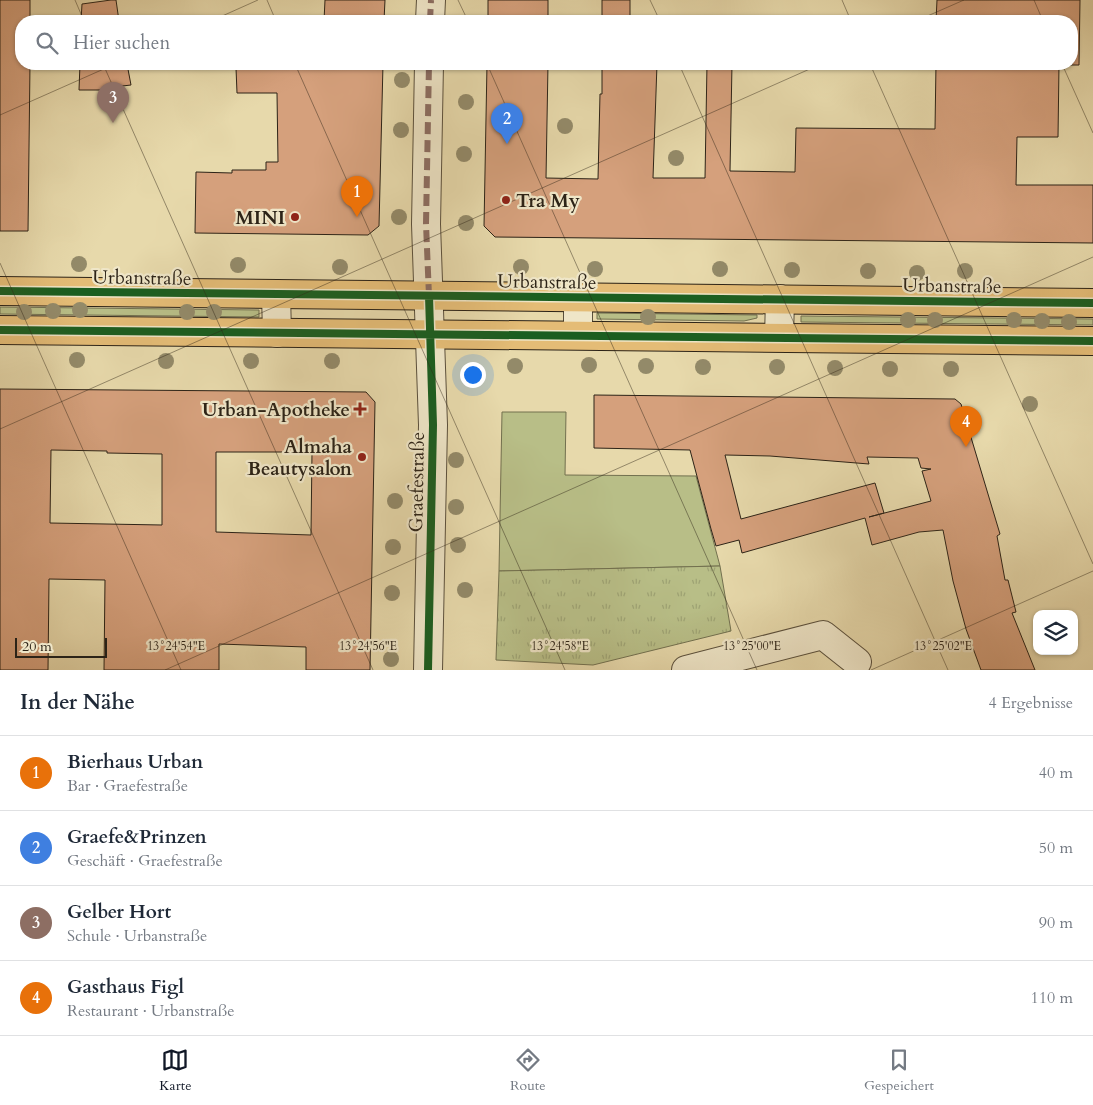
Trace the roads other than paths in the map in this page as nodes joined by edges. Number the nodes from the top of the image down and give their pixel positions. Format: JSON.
{"nodes":[{"id":1,"x":430,"y":0,"type":"edge"},
{"id":2,"x":430,"y":15,"type":"edge"},
{"id":3,"x":429,"y":70,"type":"edge"},
{"id":4,"x":0,"y":292,"type":"edge"},
{"id":5,"x":276,"y":294,"type":"junction"},
{"id":6,"x":428,"y":296,"type":"junction"},
{"id":7,"x":578,"y":297,"type":"junction"},
{"id":8,"x":780,"y":299,"type":"junction"},
{"id":9,"x":1093,"y":303,"type":"edge"},
{"id":10,"x":0,"y":330,"type":"edge"},
{"id":11,"x":277,"y":333,"type":"junction"},
{"id":12,"x":430,"y":334,"type":"junction"},
{"id":13,"x":578,"y":335,"type":"junction"},
{"id":14,"x":779,"y":337,"type":"junction"},
{"id":15,"x":1093,"y":341,"type":"edge"},
{"id":16,"x":857,"y":662,"type":"dead end"},
{"id":17,"x":428,"y":670,"type":"edge"},
{"id":18,"x":686,"y":670,"type":"edge"}],
"edges":[{"from":1,"to":2,"type":"street"},
{"from":3,"to":6,"type":"street","name":"Graefestraße"},
{"from":4,"to":5,"type":"main road","name":"Urbanstraße"},
{"from":5,"to":6,"type":"main road","name":"Urbanstraße"},
{"from":5,"to":11,"type":"street"},
{"from":6,"to":7,"type":"main road","name":"Urbanstraße"},
{"from":6,"to":12,"type":"street","name":"Graefestraße"},
{"from":7,"to":8,"type":"main road","name":"Urbanstraße"},
{"from":7,"to":13,"type":"street"},
{"from":8,"to":9,"type":"main road","name":"Urbanstraße"},
{"from":8,"to":14,"type":"street"},
{"from":10,"to":11,"type":"main road"},
{"from":11,"to":12,"type":"main road"},
{"from":12,"to":13,"type":"main road"},
{"from":12,"to":17,"type":"street","name":"Graefestraße"},
{"from":13,"to":14,"type":"main road"},
{"from":14,"to":15,"type":"main road"},
{"from":16,"to":18,"type":"street"}]}
